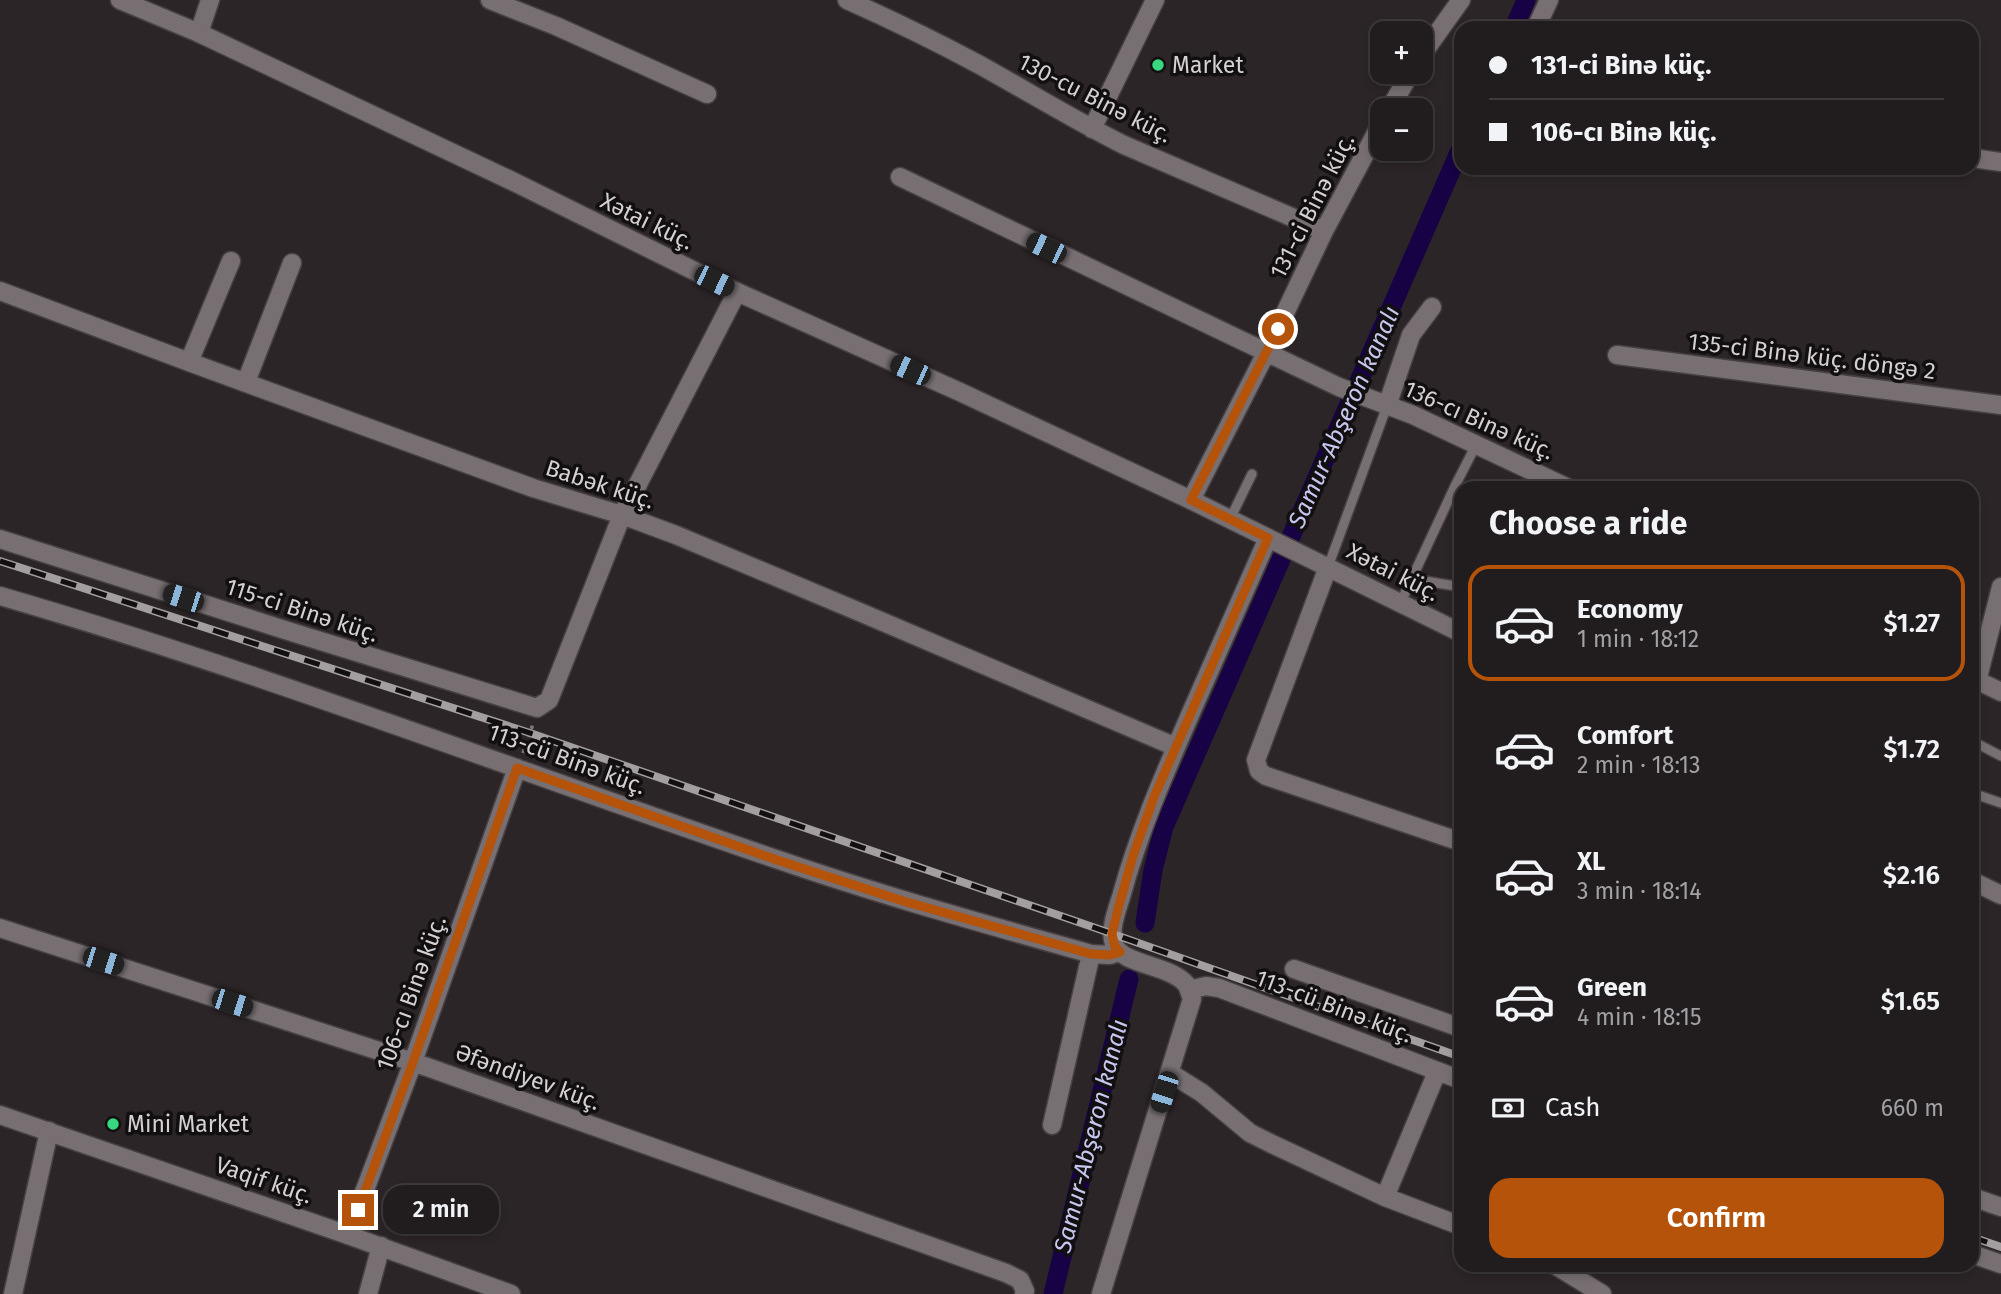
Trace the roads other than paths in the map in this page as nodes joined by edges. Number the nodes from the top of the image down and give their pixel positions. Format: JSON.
{"nodes":[{"id":1,"x":120,"y":0,"type":"edge"},
{"id":2,"x":210,"y":0,"type":"edge"},
{"id":3,"x":490,"y":0,"type":"edge"},
{"id":4,"x":847,"y":0,"type":"edge"},
{"id":5,"x":1155,"y":0,"type":"edge"},
{"id":6,"x":1461,"y":0,"type":"edge"},
{"id":7,"x":1549,"y":0,"type":"edge"},
{"id":8,"x":1539,"y":21,"type":"edge"},
{"id":9,"x":200,"y":33,"type":"junction"},
{"id":10,"x":1433,"y":39,"type":"edge"},
{"id":11,"x":707,"y":94,"type":"dead end"},
{"id":12,"x":1092,"y":129,"type":"junction"},
{"id":13,"x":1370,"y":145,"type":"edge"},
{"id":14,"x":1979,"y":159,"type":"edge"},
{"id":15,"x":2001,"y":162,"type":"edge"},
{"id":16,"x":900,"y":177,"type":"dead end"},
{"id":17,"x":1324,"y":231,"type":"junction"},
{"id":18,"x":231,"y":261,"type":"dead end"},
{"id":19,"x":292,"y":263,"type":"dead end"},
{"id":20,"x":0,"y":291,"type":"edge"},
{"id":21,"x":737,"y":292,"type":"junction"},
{"id":22,"x":1432,"y":307,"type":"dead end"},
{"id":23,"x":1266,"y":353,"type":"junction"},
{"id":24,"x":1617,"y":355,"type":"dead end"},
{"id":25,"x":189,"y":362,"type":"junction"},
{"id":26,"x":246,"y":382,"type":"junction"},
{"id":27,"x":1387,"y":405,"type":"junction"},
{"id":28,"x":2001,"y":405,"type":"edge"},
{"id":29,"x":1476,"y":445,"type":"junction"},
{"id":30,"x":1252,"y":474,"type":"dead end"},
{"id":31,"x":1458,"y":481,"type":"edge"},
{"id":32,"x":1553,"y":481,"type":"edge"},
{"id":33,"x":1454,"y":488,"type":"edge"},
{"id":34,"x":1191,"y":500,"type":"junction"},
{"id":35,"x":622,"y":515,"type":"junction"},
{"id":36,"x":1230,"y":519,"type":"junction"},
{"id":37,"x":1268,"y":538,"type":"junction"},
{"id":38,"x":0,"y":539,"type":"edge"},
{"id":39,"x":1328,"y":567,"type":"junction"},
{"id":40,"x":1413,"y":579,"type":"junction"},
{"id":41,"x":1454,"y":586,"type":"edge"},
{"id":42,"x":2001,"y":587,"type":"edge"},
{"id":43,"x":0,"y":596,"type":"edge"},
{"id":44,"x":1400,"y":604,"type":"junction"},
{"id":45,"x":1454,"y":630,"type":"edge"},
{"id":46,"x":1979,"y":666,"type":"edge"},
{"id":47,"x":1979,"y":682,"type":"edge"},
{"id":48,"x":2001,"y":692,"type":"edge"},
{"id":49,"x":1979,"y":745,"type":"edge"},
{"id":50,"x":1176,"y":747,"type":"junction"},
{"id":51,"x":2001,"y":756,"type":"edge"},
{"id":52,"x":517,"y":768,"type":"junction"},
{"id":53,"x":1979,"y":795,"type":"edge"},
{"id":54,"x":2001,"y":803,"type":"edge"},
{"id":55,"x":1454,"y":840,"type":"edge"},
{"id":56,"x":1979,"y":884,"type":"edge"},
{"id":57,"x":2001,"y":895,"type":"edge"},
{"id":58,"x":0,"y":928,"type":"edge"},
{"id":59,"x":1120,"y":952,"type":"junction"},
{"id":60,"x":1091,"y":954,"type":"junction"},
{"id":61,"x":1294,"y":969,"type":"dead end"},
{"id":62,"x":1189,"y":990,"type":"junction"},
{"id":63,"x":1454,"y":1026,"type":"edge"},
{"id":64,"x":413,"y":1062,"type":"junction"},
{"id":65,"x":1437,"y":1072,"type":"junction"},
{"id":66,"x":1170,"y":1073,"type":"junction"},
{"id":67,"x":1454,"y":1078,"type":"edge"},
{"id":68,"x":0,"y":1115,"type":"edge"},
{"id":69,"x":1052,"y":1125,"type":"dead end"},
{"id":70,"x":48,"y":1131,"type":"junction"},
{"id":71,"x":1385,"y":1197,"type":"junction"},
{"id":72,"x":1979,"y":1200,"type":"edge"},
{"id":73,"x":2001,"y":1207,"type":"edge"},
{"id":74,"x":1454,"y":1223,"type":"edge"},
{"id":75,"x":348,"y":1235,"type":"junction"},
{"id":76,"x":381,"y":1246,"type":"junction"},
{"id":77,"x":1979,"y":1256,"type":"edge"},
{"id":78,"x":2001,"y":1264,"type":"edge"},
{"id":79,"x":1566,"y":1272,"type":"edge"},
{"id":80,"x":13,"y":1294,"type":"edge"},
{"id":81,"x":368,"y":1294,"type":"edge"},
{"id":82,"x":511,"y":1294,"type":"edge"},
{"id":83,"x":1024,"y":1294,"type":"edge"},
{"id":84,"x":1101,"y":1294,"type":"edge"},
{"id":85,"x":1602,"y":1294,"type":"edge"}],
"edges":[{"from":1,"to":9,"type":"street","name":"Xətai küç."},
{"from":2,"to":9,"type":"street"},
{"from":3,"to":11,"type":"street"},
{"from":4,"to":12,"type":"street","name":"130-cu Binə küç."},
{"from":5,"to":12,"type":"street"},
{"from":6,"to":10,"type":"street"},
{"from":7,"to":8,"type":"street"},
{"from":9,"to":21,"type":"street","name":"Xətai küç."},
{"from":12,"to":17,"type":"street","name":"130-cu Binə küç."},
{"from":13,"to":17,"type":"street","name":"131-ci Binə küç."},
{"from":14,"to":15,"type":"street"},
{"from":16,"to":23,"type":"street","name":"136-cı Binə küç."},
{"from":17,"to":23,"type":"street","name":"131-ci Binə küç."},
{"from":18,"to":25,"type":"street"},
{"from":19,"to":26,"type":"street"},
{"from":20,"to":25,"type":"street","name":"Babək küç."},
{"from":21,"to":34,"type":"street","name":"Xətai küç."},
{"from":21,"to":35,"type":"street"},
{"from":22,"to":27,"type":"street"},
{"from":23,"to":27,"type":"street","name":"136-cı Binə küç."},
{"from":23,"to":34,"type":"street","name":"131-ci Binə küç."},
{"from":24,"to":28,"type":"street","name":"135-ci Binə küç. döngə 2"},
{"from":25,"to":26,"type":"street","name":"Babək küç."},
{"from":26,"to":35,"type":"street","name":"Babək küç."},
{"from":27,"to":29,"type":"street","name":"136-cı Binə küç."},
{"from":27,"to":39,"type":"lane"},
{"from":29,"to":31,"type":"lane"},
{"from":29,"to":32,"type":"street","name":"136-cı Binə küç."},
{"from":30,"to":36,"type":"lane"},
{"from":33,"to":40,"type":"lane"},
{"from":34,"to":36,"type":"street","name":"Xətai küç."},
{"from":35,"to":38,"type":"street","name":"115-ci Binə küç."},
{"from":35,"to":50,"type":"street","name":"Babək küç."},
{"from":36,"to":37,"type":"street","name":"Xətai küç."},
{"from":37,"to":39,"type":"street","name":"Xətai küç."},
{"from":37,"to":50,"type":"street"},
{"from":39,"to":44,"type":"street","name":"Xətai küç."},
{"from":39,"to":55,"type":"street"},
{"from":40,"to":41,"type":"lane"},
{"from":40,"to":44,"type":"lane"},
{"from":42,"to":46,"type":"street"},
{"from":43,"to":52,"type":"street","name":"113-cü Binə küç."},
{"from":44,"to":45,"type":"street","name":"Xətai küç."},
{"from":47,"to":48,"type":"street"},
{"from":49,"to":51,"type":"lane"},
{"from":50,"to":59,"type":"street"},
{"from":52,"to":60,"type":"street","name":"113-cü Binə küç."},
{"from":52,"to":64,"type":"street","name":"106-cı Binə küç."},
{"from":53,"to":54,"type":"lane"},
{"from":56,"to":57,"type":"street"},
{"from":58,"to":64,"type":"street","name":"Əfəndiyev küç."},
{"from":59,"to":60,"type":"street","name":"113-cü Binə küç."},
{"from":59,"to":62,"type":"street"},
{"from":60,"to":69,"type":"street"},
{"from":61,"to":63,"type":"street"},
{"from":62,"to":65,"type":"street","name":"113-cü Binə küç."},
{"from":62,"to":66,"type":"street"},
{"from":64,"to":75,"type":"street","name":"106-cı Binə küç."},
{"from":64,"to":83,"type":"street","name":"Əfəndiyev küç."},
{"from":65,"to":67,"type":"street","name":"113-cü Binə küç."},
{"from":65,"to":71,"type":"street"},
{"from":66,"to":71,"type":"street"},
{"from":66,"to":84,"type":"street"},
{"from":68,"to":70,"type":"street","name":"Vaqif küç."},
{"from":70,"to":75,"type":"street","name":"Vaqif küç."},
{"from":70,"to":80,"type":"street"},
{"from":71,"to":74,"type":"street"},
{"from":72,"to":73,"type":"street"},
{"from":75,"to":76,"type":"street","name":"Vaqif küç."},
{"from":76,"to":81,"type":"street"},
{"from":76,"to":82,"type":"street","name":"Vaqif küç."},
{"from":77,"to":78,"type":"street"},
{"from":79,"to":85,"type":"street"}]}
